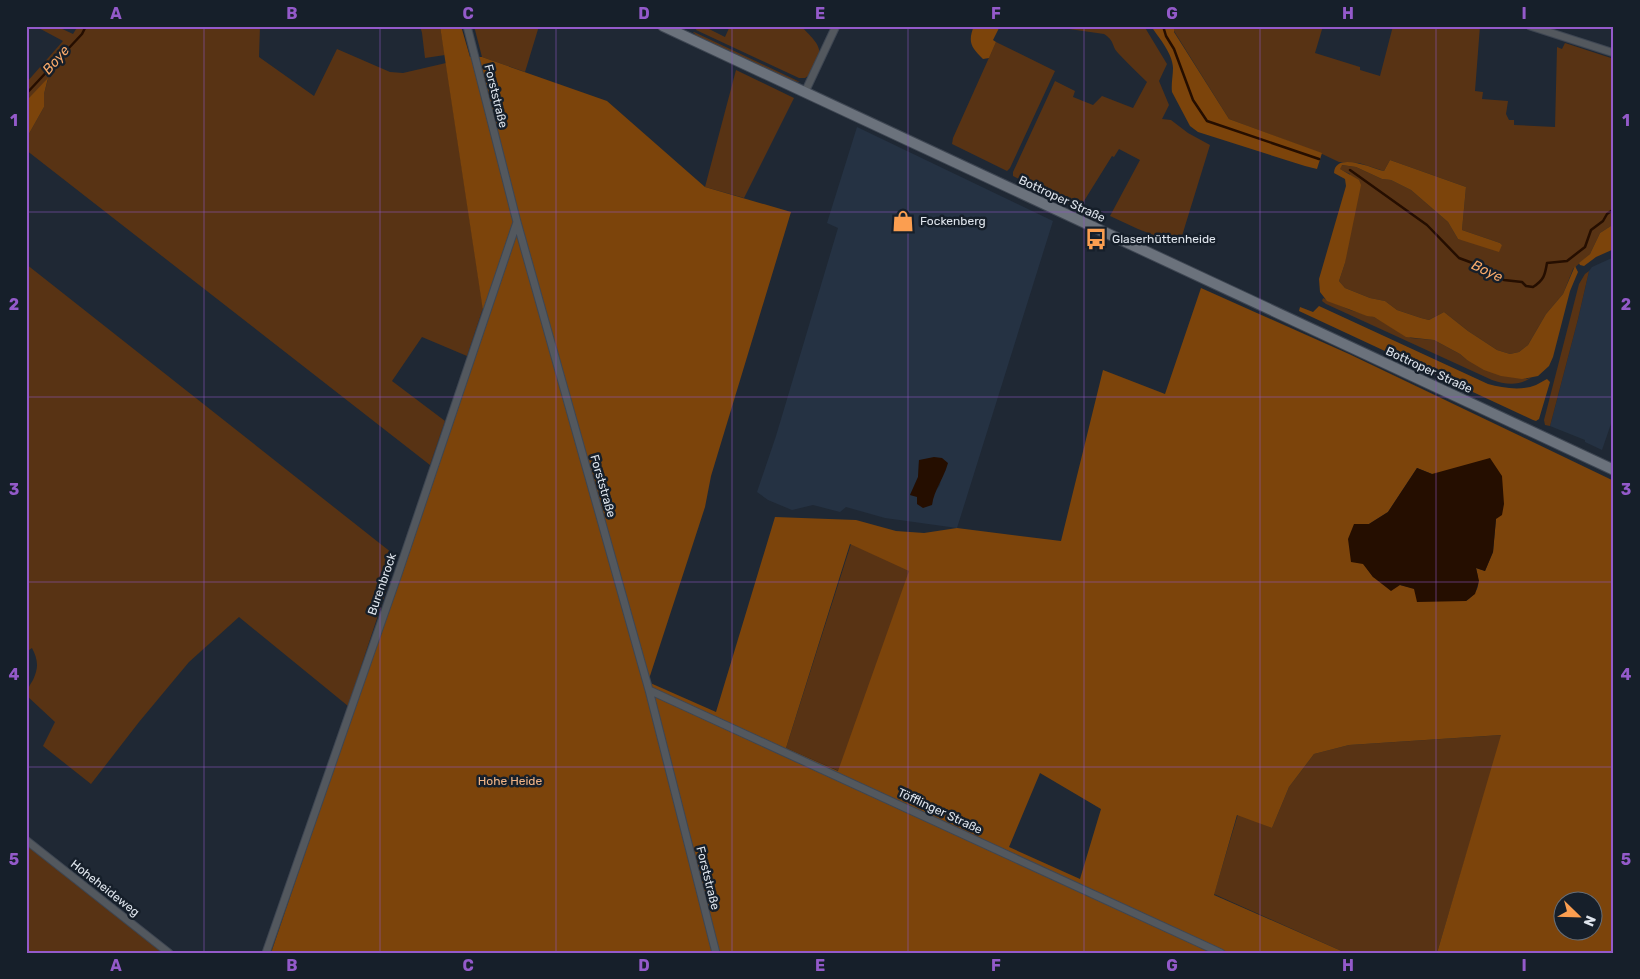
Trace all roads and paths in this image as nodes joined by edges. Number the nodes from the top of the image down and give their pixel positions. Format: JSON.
{"nodes":[{"id":1,"x":467,"y":26,"type":"edge"},
{"id":2,"x":663,"y":26,"type":"edge"},
{"id":3,"x":836,"y":26,"type":"edge"},
{"id":4,"x":1530,"y":26,"type":"edge"},
{"id":5,"x":1614,"y":53,"type":"edge"},
{"id":6,"x":805,"y":92,"type":"junction"},
{"id":7,"x":517,"y":222,"type":"junction"},
{"id":8,"x":1614,"y":470,"type":"edge"},
{"id":9,"x":649,"y":690,"type":"junction"},
{"id":10,"x":26,"y":840,"type":"edge"},
{"id":11,"x":169,"y":953,"type":"edge"},
{"id":12,"x":266,"y":953,"type":"edge"},
{"id":13,"x":716,"y":953,"type":"edge"},
{"id":14,"x":1221,"y":953,"type":"edge"}],
"edges":[{"from":1,"to":7,"type":"street","name":"Forststraße"},
{"from":2,"to":6,"type":"main road","name":"Bottroper Straße"},
{"from":3,"to":6,"type":"street"},
{"from":4,"to":5,"type":"street"},
{"from":6,"to":8,"type":"main road","name":"Bottroper Straße"},
{"from":7,"to":9,"type":"street","name":"Forststraße"},
{"from":7,"to":12,"type":"street","name":"Burenbrock"},
{"from":9,"to":13,"type":"street","name":"Forststraße"},
{"from":9,"to":14,"type":"street","name":"Töfflinger Straße"},
{"from":10,"to":11,"type":"street","name":"Hoheheideweg"}]}
